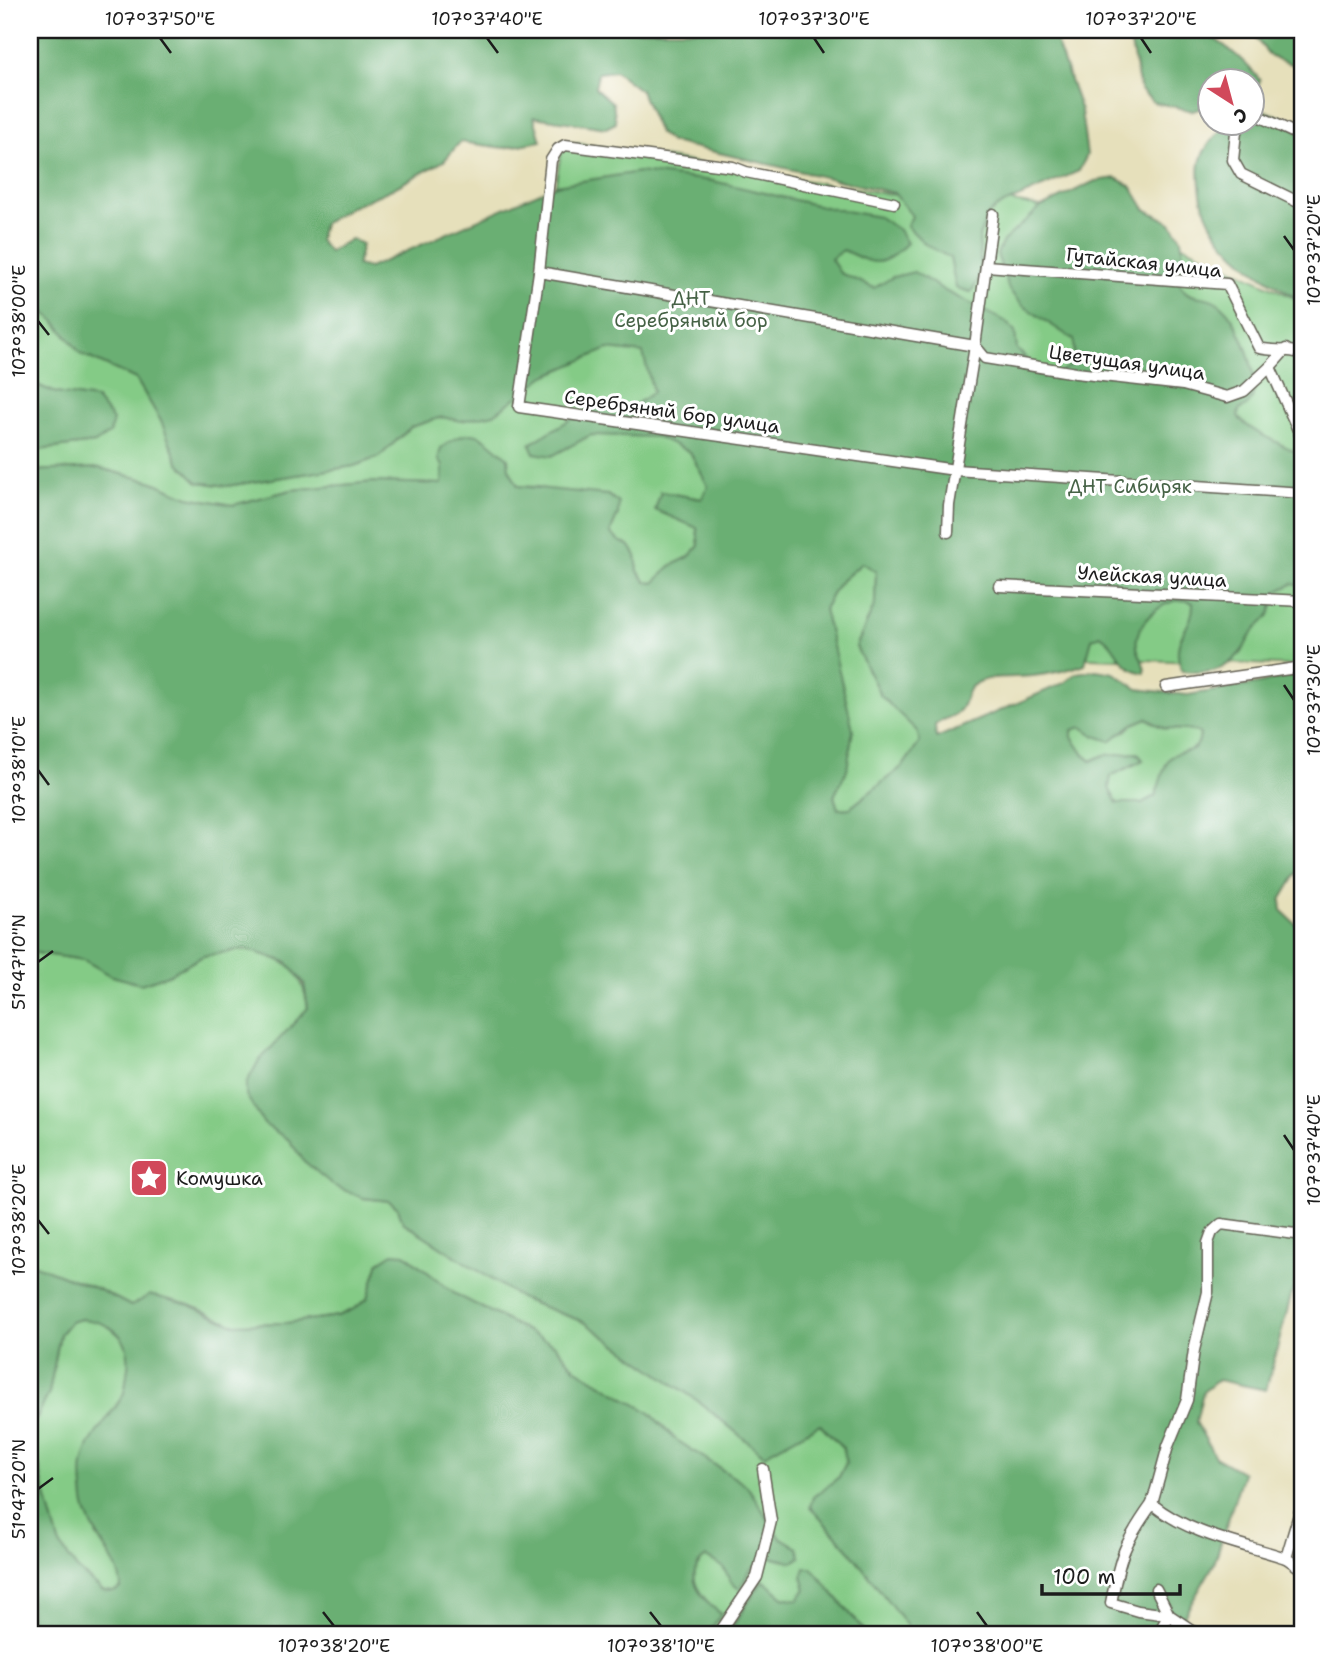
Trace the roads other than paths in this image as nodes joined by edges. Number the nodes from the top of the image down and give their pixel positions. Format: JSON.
{"nodes":[{"id":1,"x":1266,"y":120,"type":"edge"},
{"id":2,"x":1236,"y":136,"type":"edge"},
{"id":3,"x":1303,"y":137,"type":"edge"},
{"id":4,"x":1298,"y":202,"type":"dead end"},
{"id":5,"x":894,"y":203,"type":"dead end"},
{"id":6,"x":993,"y":214,"type":"dead end"},
{"id":7,"x":986,"y":266,"type":"junction"},
{"id":8,"x":539,"y":272,"type":"junction"},
{"id":9,"x":975,"y":346,"type":"junction"},
{"id":10,"x":1286,"y":349,"type":"junction"},
{"id":11,"x":1303,"y":354,"type":"edge"},
{"id":12,"x":1270,"y":367,"type":"junction"},
{"id":13,"x":1303,"y":441,"type":"edge"},
{"id":14,"x":955,"y":470,"type":"junction"},
{"id":15,"x":1303,"y":493,"type":"edge"},
{"id":16,"x":948,"y":532,"type":"dead end"},
{"id":17,"x":999,"y":586,"type":"dead end"},
{"id":18,"x":1303,"y":601,"type":"edge"},
{"id":19,"x":1303,"y":667,"type":"edge"},
{"id":20,"x":1166,"y":687,"type":"dead end"},
{"id":21,"x":1303,"y":1235,"type":"edge"},
{"id":22,"x":763,"y":1469,"type":"dead end"},
{"id":23,"x":1303,"y":1501,"type":"edge"},
{"id":24,"x":1152,"y":1504,"type":"junction"},
{"id":25,"x":1286,"y":1558,"type":"junction"},
{"id":26,"x":1303,"y":1570,"type":"edge"},
{"id":27,"x":1156,"y":1589,"type":"dead end"},
{"id":28,"x":1169,"y":1615,"type":"junction"},
{"id":29,"x":719,"y":1635,"type":"edge"},
{"id":30,"x":1157,"y":1635,"type":"edge"},
{"id":31,"x":1199,"y":1635,"type":"edge"}],
"edges":[{"from":1,"to":3,"type":"street"},
{"from":2,"to":4,"type":"street"},
{"from":5,"to":8,"type":"street","name":"Серебряный бор улица"},
{"from":6,"to":7,"type":"street"},
{"from":7,"to":9,"type":"street"},
{"from":7,"to":10,"type":"street","name":"Гутайская улица"},
{"from":8,"to":9,"type":"street"},
{"from":8,"to":14,"type":"street","name":"Серебряный бор улица"},
{"from":9,"to":12,"type":"street","name":"Цветущая улица"},
{"from":9,"to":14,"type":"street"},
{"from":10,"to":11,"type":"street","name":"Гутайская улица"},
{"from":10,"to":12,"type":"street"},
{"from":12,"to":13,"type":"street"},
{"from":14,"to":15,"type":"street"},
{"from":14,"to":16,"type":"street"},
{"from":17,"to":18,"type":"street","name":"Улейская улица"},
{"from":19,"to":20,"type":"street"},
{"from":21,"to":24,"type":"street"},
{"from":22,"to":29,"type":"street"},
{"from":23,"to":25,"type":"street"},
{"from":24,"to":25,"type":"street"},
{"from":24,"to":28,"type":"street"},
{"from":25,"to":26,"type":"street"},
{"from":27,"to":28,"type":"street"},
{"from":28,"to":30,"type":"street"},
{"from":28,"to":31,"type":"street"}]}
